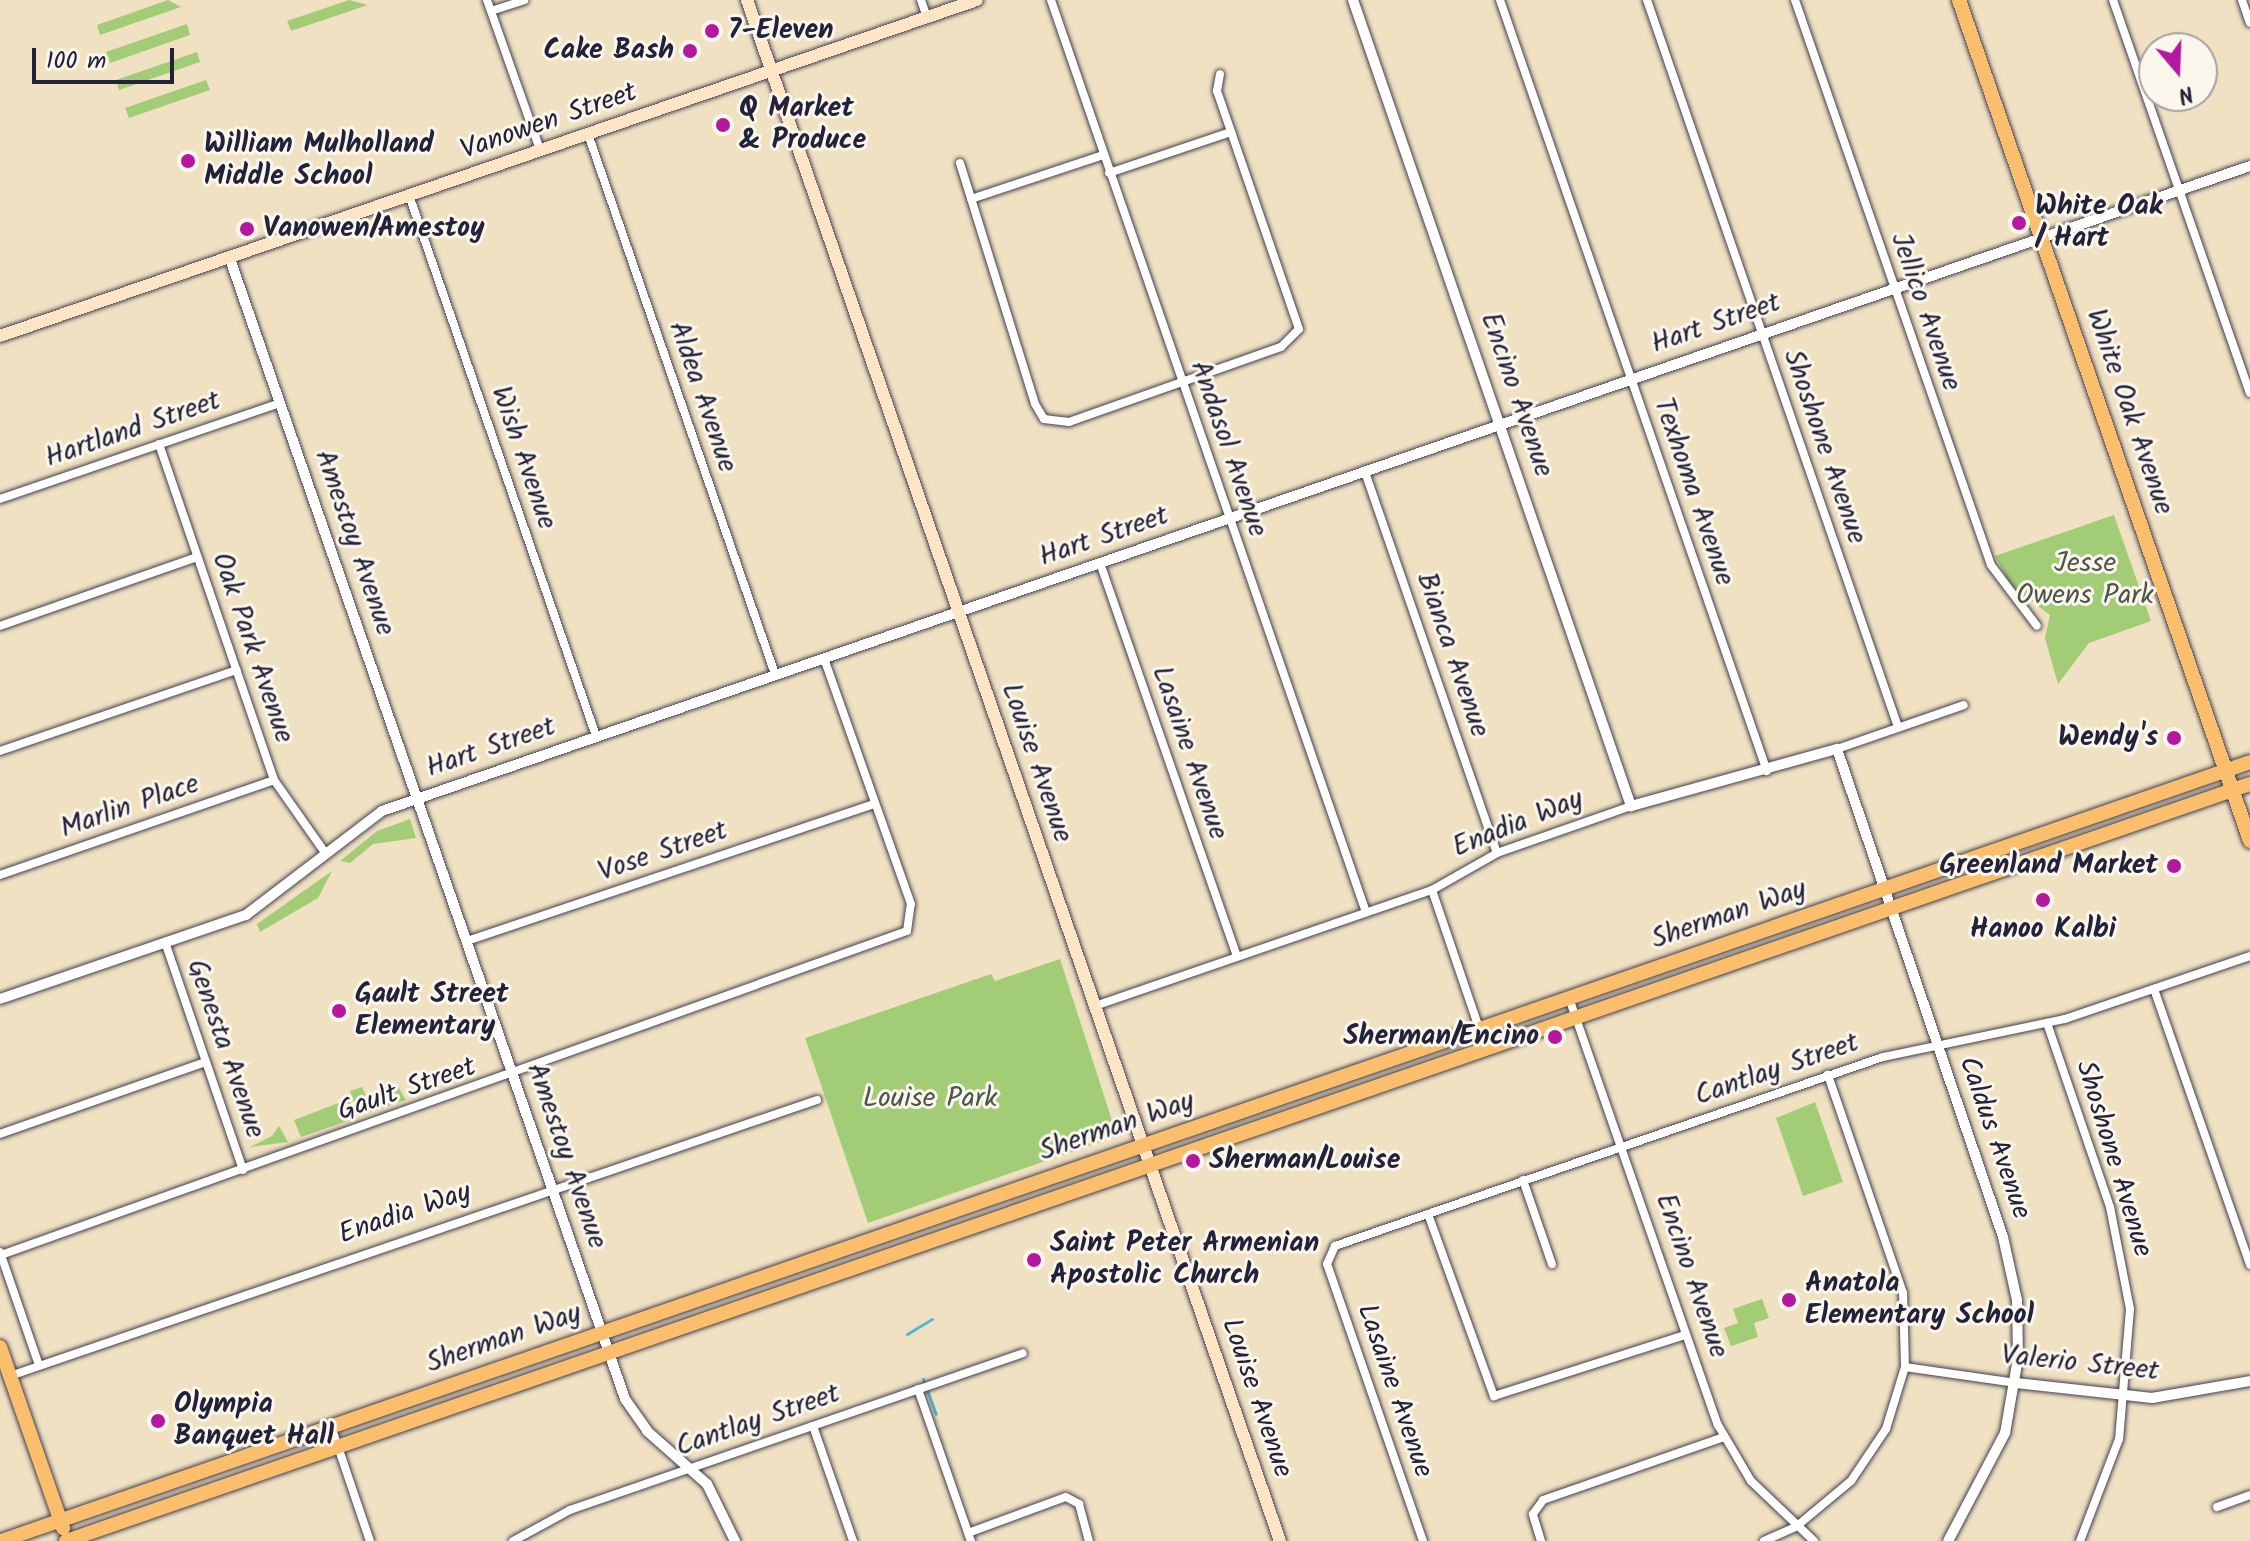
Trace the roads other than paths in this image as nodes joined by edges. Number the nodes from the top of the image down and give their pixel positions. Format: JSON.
{"nodes":[{"id":1,"x":487,"y":0,"type":"edge"},
{"id":2,"x":524,"y":0,"type":"edge"},
{"id":3,"x":747,"y":0,"type":"edge"},
{"id":4,"x":921,"y":0,"type":"edge"},
{"id":5,"x":977,"y":0,"type":"edge"},
{"id":6,"x":1051,"y":0,"type":"edge"},
{"id":7,"x":1353,"y":0,"type":"edge"},
{"id":8,"x":1500,"y":0,"type":"edge"},
{"id":9,"x":1647,"y":0,"type":"edge"},
{"id":10,"x":1795,"y":0,"type":"edge"},
{"id":11,"x":1959,"y":0,"type":"edge"},
{"id":12,"x":2113,"y":0,"type":"edge"},
{"id":13,"x":2242,"y":0,"type":"edge"},
{"id":14,"x":491,"y":11,"type":"junction"},
{"id":15,"x":927,"y":17,"type":"junction"},
{"id":16,"x":2250,"y":23,"type":"edge"},
{"id":17,"x":772,"y":71,"type":"junction"},
{"id":18,"x":1220,"y":74,"type":"dead end"},
{"id":19,"x":1231,"y":132,"type":"junction"},
{"id":20,"x":588,"y":134,"type":"junction"},
{"id":21,"x":540,"y":150,"type":"junction"},
{"id":22,"x":1103,"y":155,"type":"junction"},
{"id":23,"x":960,"y":163,"type":"dead end"},
{"id":24,"x":2250,"y":166,"type":"edge"},
{"id":25,"x":1109,"y":173,"type":"junction"},
{"id":26,"x":2179,"y":190,"type":"junction"},
{"id":27,"x":409,"y":195,"type":"junction"},
{"id":28,"x":971,"y":199,"type":"junction"},
{"id":29,"x":2042,"y":238,"type":"junction"},
{"id":30,"x":229,"y":256,"type":"junction"},
{"id":31,"x":1893,"y":288,"type":"junction"},
{"id":32,"x":1762,"y":334,"type":"junction"},
{"id":33,"x":0,"y":336,"type":"edge"},
{"id":34,"x":1631,"y":379,"type":"junction"},
{"id":35,"x":1181,"y":381,"type":"junction"},
{"id":36,"x":2250,"y":393,"type":"edge"},
{"id":37,"x":280,"y":403,"type":"junction"},
{"id":38,"x":1501,"y":425,"type":"junction"},
{"id":39,"x":159,"y":444,"type":"junction"},
{"id":40,"x":1365,"y":472,"type":"junction"},
{"id":41,"x":0,"y":499,"type":"edge"},
{"id":42,"x":1229,"y":519,"type":"junction"},
{"id":43,"x":197,"y":557,"type":"junction"},
{"id":44,"x":1100,"y":563,"type":"junction"},
{"id":45,"x":959,"y":612,"type":"junction"},
{"id":46,"x":0,"y":626,"type":"edge"},
{"id":47,"x":2037,"y":626,"type":"dead end"},
{"id":48,"x":824,"y":658,"type":"junction"},
{"id":49,"x":236,"y":670,"type":"junction"},
{"id":50,"x":775,"y":674,"type":"junction"},
{"id":51,"x":1964,"y":705,"type":"dead end"},
{"id":52,"x":1898,"y":727,"type":"junction"},
{"id":53,"x":596,"y":736,"type":"junction"},
{"id":54,"x":1837,"y":749,"type":"junction"},
{"id":55,"x":0,"y":751,"type":"edge"},
{"id":56,"x":2250,"y":762,"type":"edge"},
{"id":57,"x":1767,"y":771,"type":"junction"},
{"id":58,"x":2226,"y":771,"type":"junction"},
{"id":59,"x":274,"y":780,"type":"junction"},
{"id":60,"x":2250,"y":784,"type":"edge"},
{"id":61,"x":2232,"y":790,"type":"junction"},
{"id":62,"x":417,"y":799,"type":"junction"},
{"id":63,"x":874,"y":804,"type":"junction"},
{"id":64,"x":1631,"y":806,"type":"junction"},
{"id":65,"x":2250,"y":841,"type":"edge"},
{"id":66,"x":1497,"y":853,"type":"junction"},
{"id":67,"x":326,"y":854,"type":"junction"},
{"id":68,"x":0,"y":875,"type":"edge"},
{"id":69,"x":1884,"y":889,"type":"junction"},
{"id":70,"x":1432,"y":890,"type":"junction"},
{"id":71,"x":1891,"y":909,"type":"junction"},
{"id":72,"x":1366,"y":912,"type":"junction"},
{"id":73,"x":467,"y":941,"type":"junction"},
{"id":74,"x":165,"y":942,"type":"junction"},
{"id":75,"x":2250,"y":956,"type":"edge"},
{"id":76,"x":1237,"y":957,"type":"junction"},
{"id":77,"x":2154,"y":989,"type":"junction"},
{"id":78,"x":1569,"y":998,"type":"junction"},
{"id":79,"x":0,"y":999,"type":"edge"},
{"id":80,"x":1095,"y":1006,"type":"junction"},
{"id":81,"x":1576,"y":1018,"type":"junction"},
{"id":82,"x":2047,"y":1023,"type":"junction"},
{"id":83,"x":1480,"y":1029,"type":"junction"},
{"id":84,"x":1937,"y":1045,"type":"junction"},
{"id":85,"x":1486,"y":1049,"type":"junction"},
{"id":86,"x":206,"y":1062,"type":"junction"},
{"id":87,"x":1828,"y":1075,"type":"junction"},
{"id":88,"x":513,"y":1077,"type":"junction"},
{"id":89,"x":817,"y":1100,"type":"dead end"},
{"id":90,"x":0,"y":1134,"type":"edge"},
{"id":91,"x":1143,"y":1146,"type":"junction"},
{"id":92,"x":1621,"y":1146,"type":"junction"},
{"id":93,"x":1150,"y":1165,"type":"junction"},
{"id":94,"x":243,"y":1170,"type":"junction"},
{"id":95,"x":1523,"y":1180,"type":"junction"},
{"id":96,"x":552,"y":1189,"type":"junction"},
{"id":97,"x":1428,"y":1214,"type":"junction"},
{"id":98,"x":1,"y":1253,"type":"edge"},
{"id":99,"x":1328,"y":1254,"type":"joint"},
{"id":100,"x":1552,"y":1264,"type":"dead end"},
{"id":101,"x":2250,"y":1265,"type":"edge"},
{"id":102,"x":602,"y":1333,"type":"junction"},
{"id":103,"x":1685,"y":1335,"type":"junction"},
{"id":104,"x":0,"y":1347,"type":"edge"},
{"id":105,"x":609,"y":1352,"type":"junction"},
{"id":106,"x":1023,"y":1353,"type":"dead end"},
{"id":107,"x":39,"y":1365,"type":"junction"},
{"id":108,"x":1905,"y":1367,"type":"junction"},
{"id":109,"x":10,"y":1376,"type":"junction"},
{"id":110,"x":2250,"y":1381,"type":"edge"},
{"id":111,"x":2016,"y":1383,"type":"junction"},
{"id":112,"x":918,"y":1389,"type":"junction"},
{"id":113,"x":2128,"y":1397,"type":"junction"},
{"id":114,"x":331,"y":1426,"type":"junction"},
{"id":115,"x":813,"y":1426,"type":"junction"},
{"id":116,"x":1724,"y":1437,"type":"junction"},
{"id":117,"x":338,"y":1446,"type":"junction"},
{"id":118,"x":689,"y":1467,"type":"junction"},
{"id":119,"x":2250,"y":1495,"type":"edge"},
{"id":120,"x":2217,"y":1507,"type":"dead end"},
{"id":121,"x":60,"y":1520,"type":"junction"},
{"id":122,"x":1797,"y":1526,"type":"junction"},
{"id":123,"x":970,"y":1537,"type":"edge"},
{"id":124,"x":1,"y":1541,"type":"edge"},
{"id":125,"x":67,"y":1541,"type":"edge"},
{"id":126,"x":370,"y":1541,"type":"edge"},
{"id":127,"x":513,"y":1541,"type":"edge"},
{"id":128,"x":735,"y":1541,"type":"edge"},
{"id":129,"x":853,"y":1541,"type":"edge"},
{"id":130,"x":1089,"y":1541,"type":"edge"},
{"id":131,"x":1280,"y":1541,"type":"edge"},
{"id":132,"x":1423,"y":1541,"type":"edge"},
{"id":133,"x":1541,"y":1541,"type":"edge"},
{"id":134,"x":1764,"y":1541,"type":"edge"},
{"id":135,"x":1814,"y":1541,"type":"edge"},
{"id":136,"x":1948,"y":1541,"type":"edge"},
{"id":137,"x":2080,"y":1541,"type":"edge"}],
"edges":[{"from":1,"to":14,"type":"street"},
{"from":2,"to":14,"type":"street"},
{"from":3,"to":17,"type":"main road","name":"Louise Avenue"},
{"from":4,"to":15,"type":"street"},
{"from":5,"to":15,"type":"main road","name":"Vanowen Street"},
{"from":6,"to":22,"type":"street","name":"Andasol Avenue"},
{"from":7,"to":38,"type":"street","name":"Encino Avenue"},
{"from":8,"to":34,"type":"street","name":"Texhoma Avenue"},
{"from":9,"to":32,"type":"street","name":"Shoshone Avenue"},
{"from":10,"to":31,"type":"street","name":"Jellico Avenue"},
{"from":11,"to":29,"type":"main road","name":"White Oak Avenue"},
{"from":12,"to":26,"type":"street"},
{"from":13,"to":16,"type":"street"},
{"from":14,"to":21,"type":"street"},
{"from":15,"to":17,"type":"main road","name":"Vanowen Street"},
{"from":17,"to":20,"type":"main road","name":"Vanowen Street"},
{"from":17,"to":45,"type":"main road","name":"Louise Avenue"},
{"from":18,"to":19,"type":"street"},
{"from":19,"to":25,"type":"street"},
{"from":19,"to":35,"type":"street"},
{"from":20,"to":21,"type":"main road","name":"Vanowen Street"},
{"from":20,"to":50,"type":"street","name":"Aldea Avenue"},
{"from":21,"to":27,"type":"main road","name":"Vanowen Street"},
{"from":22,"to":25,"type":"street","name":"Andasol Avenue"},
{"from":22,"to":28,"type":"street"},
{"from":23,"to":28,"type":"street"},
{"from":24,"to":26,"type":"street","name":"Hart Street"},
{"from":25,"to":35,"type":"street","name":"Andasol Avenue"},
{"from":26,"to":29,"type":"street","name":"Hart Street"},
{"from":26,"to":36,"type":"street"},
{"from":27,"to":30,"type":"main road","name":"Vanowen Street"},
{"from":27,"to":53,"type":"street","name":"Wish Avenue"},
{"from":28,"to":35,"type":"street"},
{"from":29,"to":31,"type":"street","name":"Hart Street"},
{"from":29,"to":58,"type":"main road","name":"White Oak Avenue"},
{"from":30,"to":33,"type":"main road","name":"Vanowen Street"},
{"from":30,"to":37,"type":"street","name":"Amestoy Avenue"},
{"from":31,"to":32,"type":"street","name":"Hart Street"},
{"from":31,"to":47,"type":"street","name":"Jellico Avenue"},
{"from":32,"to":34,"type":"street","name":"Hart Street"},
{"from":32,"to":52,"type":"street","name":"Shoshone Avenue"},
{"from":34,"to":38,"type":"street","name":"Hart Street"},
{"from":34,"to":57,"type":"street","name":"Texhoma Avenue"},
{"from":35,"to":42,"type":"street","name":"Andasol Avenue"},
{"from":37,"to":39,"type":"street","name":"Hartland Street"},
{"from":37,"to":62,"type":"street","name":"Amestoy Avenue"},
{"from":38,"to":40,"type":"street","name":"Hart Street"},
{"from":38,"to":64,"type":"street","name":"Encino Avenue"},
{"from":39,"to":41,"type":"street","name":"Hartland Street"},
{"from":39,"to":43,"type":"street","name":"Oak Park Avenue"},
{"from":40,"to":42,"type":"street","name":"Hart Street"},
{"from":40,"to":66,"type":"street","name":"Bianca Avenue"},
{"from":42,"to":44,"type":"street","name":"Hart Street"},
{"from":42,"to":72,"type":"street","name":"Andasol Avenue"},
{"from":43,"to":46,"type":"street"},
{"from":43,"to":49,"type":"street","name":"Oak Park Avenue"},
{"from":44,"to":45,"type":"street","name":"Hart Street"},
{"from":44,"to":76,"type":"street","name":"Lasaine Avenue"},
{"from":45,"to":48,"type":"street","name":"Hart Street"},
{"from":45,"to":80,"type":"main road","name":"Louise Avenue"},
{"from":48,"to":50,"type":"street","name":"Hart Street"},
{"from":48,"to":63,"type":"street"},
{"from":49,"to":55,"type":"street"},
{"from":49,"to":59,"type":"street","name":"Oak Park Avenue"},
{"from":50,"to":53,"type":"street","name":"Hart Street"},
{"from":51,"to":52,"type":"street","name":"Enadia Way"},
{"from":52,"to":54,"type":"street","name":"Enadia Way"},
{"from":53,"to":62,"type":"street","name":"Hart Street"},
{"from":54,"to":57,"type":"street","name":"Enadia Way"},
{"from":54,"to":69,"type":"street","name":"Caldus Avenue"},
{"from":56,"to":58,"type":"main road","name":"Sherman Way"},
{"from":57,"to":64,"type":"street","name":"Enadia Way"},
{"from":58,"to":61,"type":"main road","name":"White Oak Avenue"},
{"from":58,"to":69,"type":"main road","name":"Sherman Way"},
{"from":59,"to":67,"type":"street","name":"Oak Park Avenue"},
{"from":59,"to":68,"type":"street","name":"Marlin Place"},
{"from":60,"to":61,"type":"main road","name":"Sherman Way"},
{"from":61,"to":65,"type":"main road","name":"White Oak Avenue"},
{"from":61,"to":71,"type":"main road","name":"Sherman Way"},
{"from":62,"to":67,"type":"street","name":"Hart Street"},
{"from":62,"to":73,"type":"street","name":"Amestoy Avenue"},
{"from":63,"to":73,"type":"street","name":"Vose Street"},
{"from":63,"to":88,"type":"street","name":"Gault Street"},
{"from":64,"to":66,"type":"street","name":"Enadia Way"},
{"from":66,"to":70,"type":"street","name":"Enadia Way"},
{"from":67,"to":74,"type":"street","name":"Hart Street"},
{"from":69,"to":71,"type":"street","name":"Caldus Avenue"},
{"from":69,"to":78,"type":"main road","name":"Sherman Way"},
{"from":70,"to":72,"type":"street","name":"Enadia Way"},
{"from":70,"to":83,"type":"street"},
{"from":71,"to":81,"type":"main road","name":"Sherman Way"},
{"from":71,"to":84,"type":"street","name":"Caldus Avenue"},
{"from":72,"to":76,"type":"street","name":"Enadia Way"},
{"from":73,"to":88,"type":"street","name":"Amestoy Avenue"},
{"from":74,"to":79,"type":"street","name":"Hart Street"},
{"from":74,"to":86,"type":"street","name":"Genesta Avenue"},
{"from":75,"to":77,"type":"street","name":"Cantlay Street"},
{"from":76,"to":80,"type":"street","name":"Enadia Way"},
{"from":77,"to":82,"type":"street","name":"Cantlay Street"},
{"from":77,"to":101,"type":"street"},
{"from":78,"to":81,"type":"street","name":"Encino Avenue"},
{"from":78,"to":83,"type":"main road","name":"Sherman Way"},
{"from":80,"to":91,"type":"main road","name":"Louise Avenue"},
{"from":81,"to":85,"type":"main road","name":"Sherman Way"},
{"from":81,"to":92,"type":"street","name":"Encino Avenue"},
{"from":82,"to":84,"type":"street","name":"Cantlay Street"},
{"from":82,"to":113,"type":"street","name":"Shoshone Avenue"},
{"from":83,"to":85,"type":"street"},
{"from":83,"to":91,"type":"main road","name":"Sherman Way"},
{"from":84,"to":87,"type":"street","name":"Cantlay Street"},
{"from":84,"to":111,"type":"street","name":"Caldus Avenue"},
{"from":85,"to":93,"type":"main road","name":"Sherman Way"},
{"from":86,"to":90,"type":"street"},
{"from":86,"to":94,"type":"street","name":"Genesta Avenue"},
{"from":87,"to":92,"type":"street","name":"Cantlay Street"},
{"from":87,"to":108,"type":"street"},
{"from":88,"to":94,"type":"street","name":"Gault Street"},
{"from":88,"to":96,"type":"street","name":"Amestoy Avenue"},
{"from":89,"to":96,"type":"street","name":"Enadia Way"},
{"from":91,"to":93,"type":"main road","name":"Louise Avenue"},
{"from":91,"to":102,"type":"main road","name":"Sherman Way"},
{"from":92,"to":95,"type":"street","name":"Cantlay Street"},
{"from":92,"to":103,"type":"street","name":"Encino Avenue"},
{"from":93,"to":105,"type":"main road","name":"Sherman Way"},
{"from":93,"to":131,"type":"main road","name":"Louise Avenue"},
{"from":94,"to":98,"type":"street","name":"Gault Street"},
{"from":95,"to":97,"type":"street","name":"Cantlay Street"},
{"from":95,"to":100,"type":"street"},
{"from":96,"to":102,"type":"street","name":"Amestoy Avenue"},
{"from":96,"to":107,"type":"street","name":"Enadia Way"},
{"from":97,"to":99,"type":"street","name":"Cantlay Street"},
{"from":97,"to":103,"type":"street"},
{"from":98,"to":107,"type":"street"},
{"from":99,"to":132,"type":"street","name":"Lasaine Avenue"},
{"from":102,"to":105,"type":"street","name":"Amestoy Avenue"},
{"from":102,"to":114,"type":"main road","name":"Sherman Way"},
{"from":103,"to":116,"type":"street","name":"Encino Avenue"},
{"from":104,"to":109,"type":"main road"},
{"from":105,"to":117,"type":"main road","name":"Sherman Way"},
{"from":105,"to":118,"type":"street","name":"Amestoy Avenue"},
{"from":106,"to":112,"type":"street","name":"Cantlay Street"},
{"from":107,"to":109,"type":"street","name":"Enadia Way"},
{"from":108,"to":111,"type":"street","name":"Valerio Street"},
{"from":108,"to":122,"type":"street"},
{"from":109,"to":121,"type":"main road"},
{"from":110,"to":113,"type":"street","name":"Valerio Street"},
{"from":111,"to":113,"type":"street","name":"Valerio Street"},
{"from":111,"to":136,"type":"street","name":"Caldus Avenue"},
{"from":112,"to":115,"type":"street","name":"Cantlay Street"},
{"from":112,"to":123,"type":"street"},
{"from":113,"to":137,"type":"street","name":"Shoshone Avenue"},
{"from":114,"to":117,"type":"street"},
{"from":114,"to":121,"type":"main road","name":"Sherman Way"},
{"from":115,"to":118,"type":"street","name":"Cantlay Street"},
{"from":115,"to":129,"type":"street"},
{"from":116,"to":122,"type":"street","name":"Encino Avenue"},
{"from":116,"to":133,"type":"street"},
{"from":117,"to":125,"type":"main road","name":"Sherman Way"},
{"from":117,"to":126,"type":"street"},
{"from":118,"to":127,"type":"street","name":"Cantlay Street"},
{"from":118,"to":128,"type":"street","name":"Amestoy Avenue"},
{"from":119,"to":120,"type":"street"},
{"from":121,"to":124,"type":"main road","name":"Sherman Way"},
{"from":121,"to":125,"type":"main road"},
{"from":122,"to":134,"type":"street"},
{"from":122,"to":135,"type":"street","name":"Encino Avenue"},
{"from":123,"to":130,"type":"street"}]}
